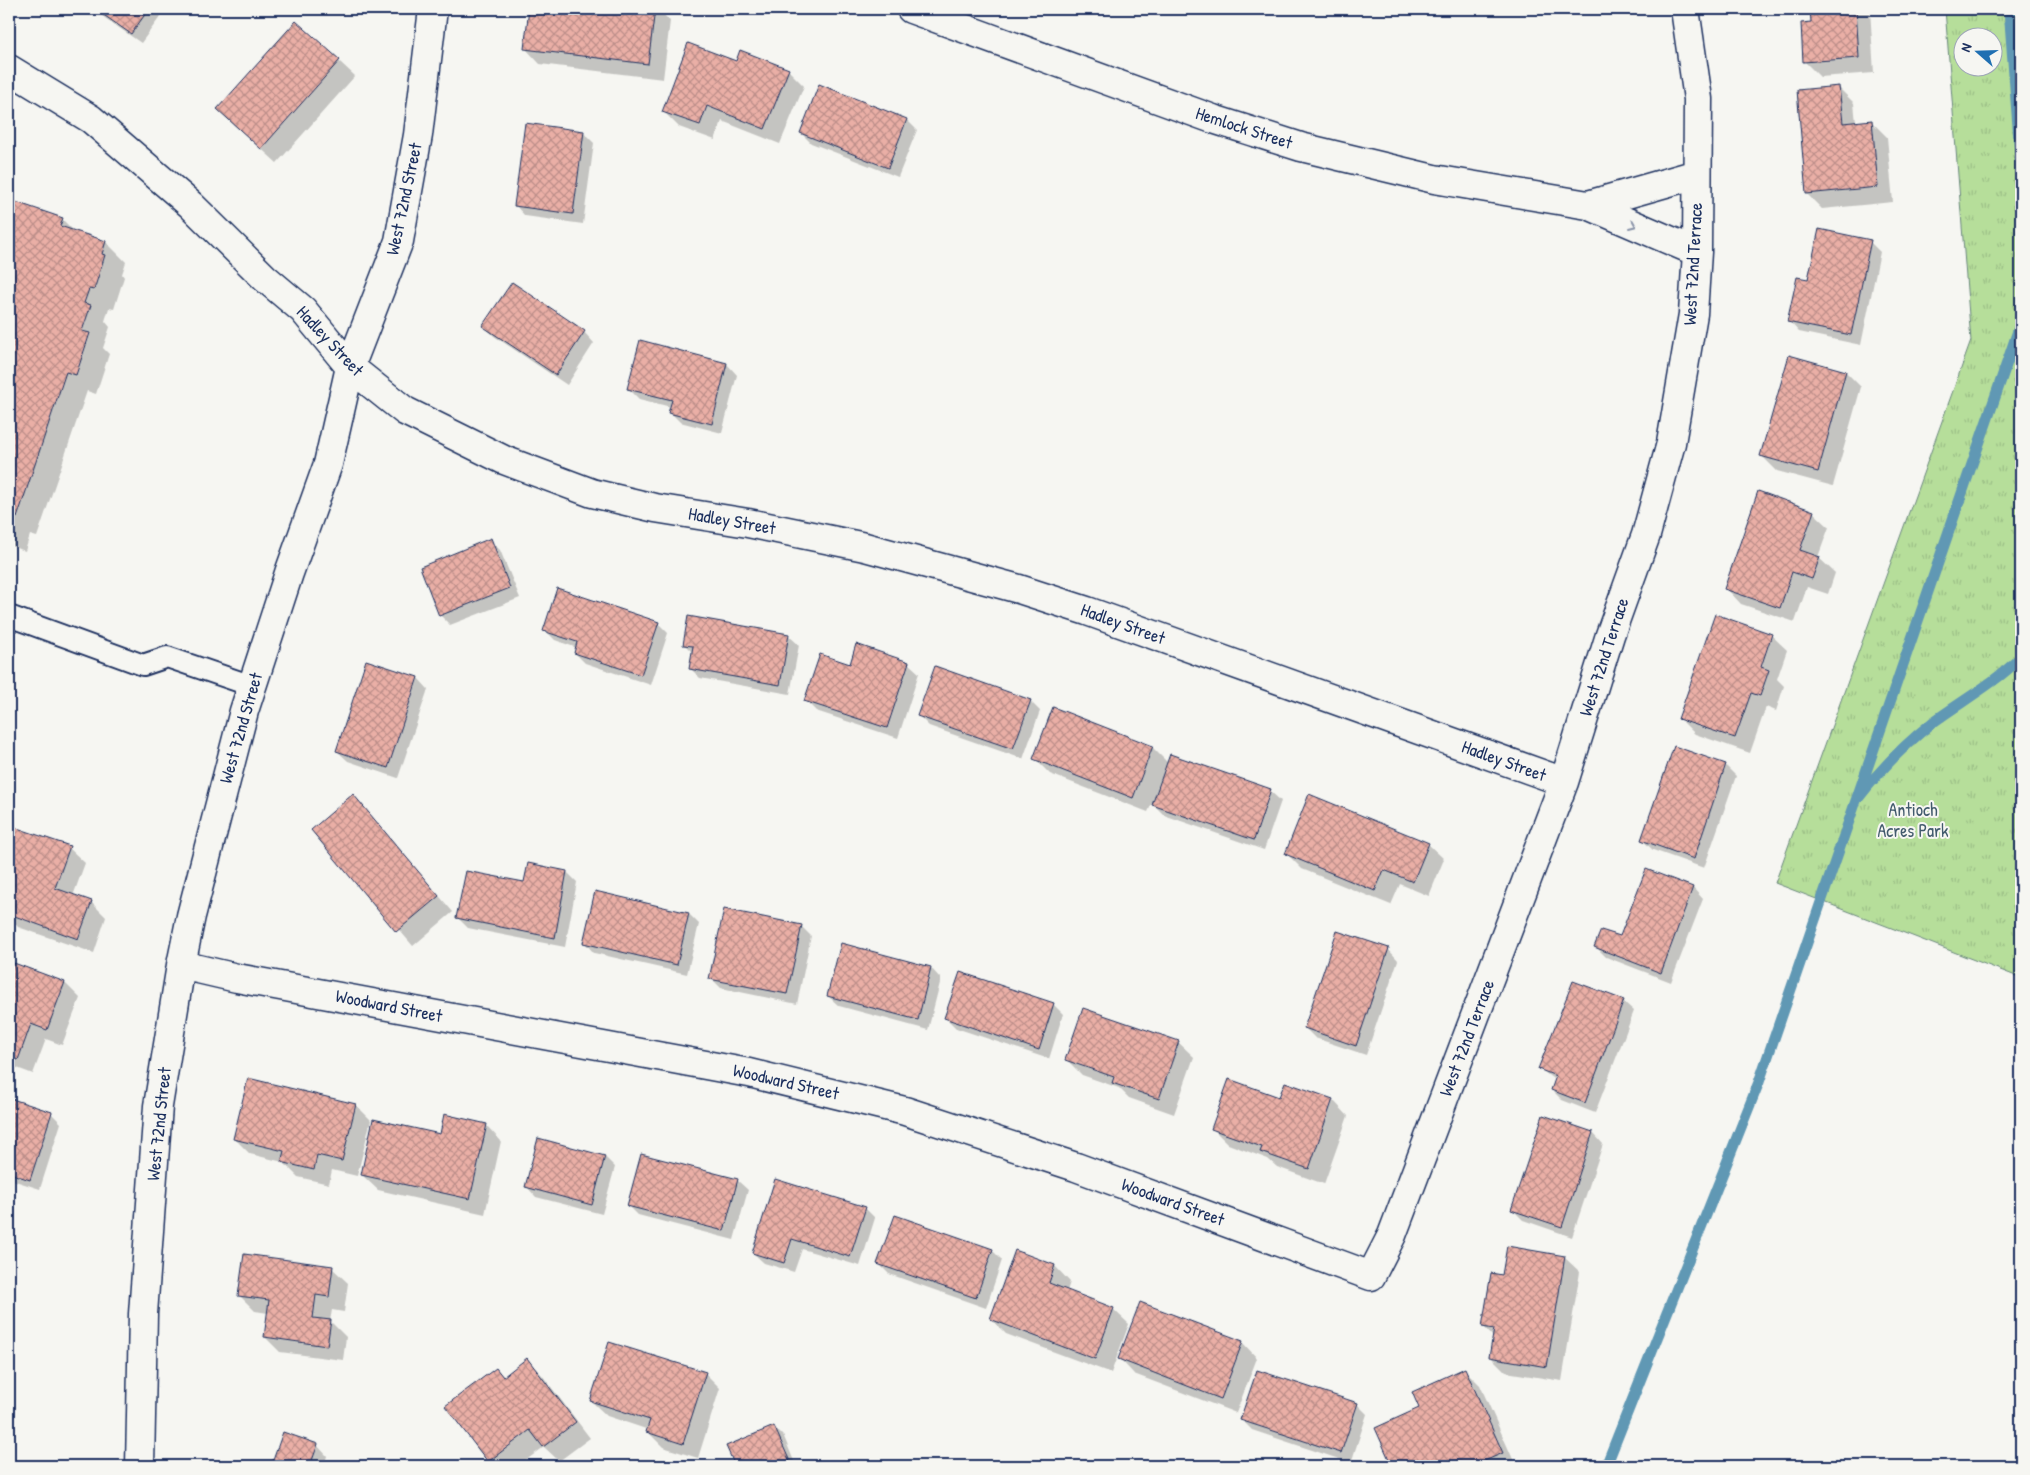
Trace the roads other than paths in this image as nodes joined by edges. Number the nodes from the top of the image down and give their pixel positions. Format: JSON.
{"nodes":[{"id":1,"x":433,"y":9,"type":"edge"},
{"id":2,"x":911,"y":9,"type":"edge"},
{"id":3,"x":1685,"y":9,"type":"edge"},
{"id":4,"x":9,"y":69,"type":"edge"},
{"id":5,"x":1698,"y":174,"type":"junction"},
{"id":6,"x":1588,"y":206,"type":"junction"},
{"id":7,"x":1697,"y":252,"type":"junction"},
{"id":8,"x":350,"y":367,"type":"junction"},
{"id":9,"x":9,"y":616,"type":"edge"},
{"id":10,"x":252,"y":686,"type":"junction"},
{"id":11,"x":1564,"y":782,"type":"junction"},
{"id":12,"x":181,"y":964,"type":"junction"},
{"id":13,"x":1371,"y":1276,"type":"joint"},
{"id":14,"x":140,"y":1466,"type":"edge"}],
"edges":[{"from":1,"to":8,"type":"street","name":"West 72nd Street"},
{"from":2,"to":6,"type":"street","name":"Hemlock Street"},
{"from":3,"to":5,"type":"street","name":"West 72nd Terrace"},
{"from":4,"to":8,"type":"street","name":"Hadley Street"},
{"from":5,"to":6,"type":"street","name":"Hemlock Street"},
{"from":5,"to":7,"type":"street","name":"West 72nd Terrace"},
{"from":6,"to":7,"type":"street","name":"Hemlock Street","one_way":true},
{"from":7,"to":11,"type":"street","name":"West 72nd Terrace"},
{"from":8,"to":10,"type":"street","name":"West 72nd Street"},
{"from":8,"to":11,"type":"street","name":"Hadley Street"},
{"from":9,"to":10,"type":"lane"},
{"from":10,"to":12,"type":"street","name":"West 72nd Street"},
{"from":11,"to":13,"type":"street","name":"West 72nd Terrace"},
{"from":12,"to":13,"type":"street","name":"Woodward Street"},
{"from":12,"to":14,"type":"street","name":"West 72nd Street"}]}
